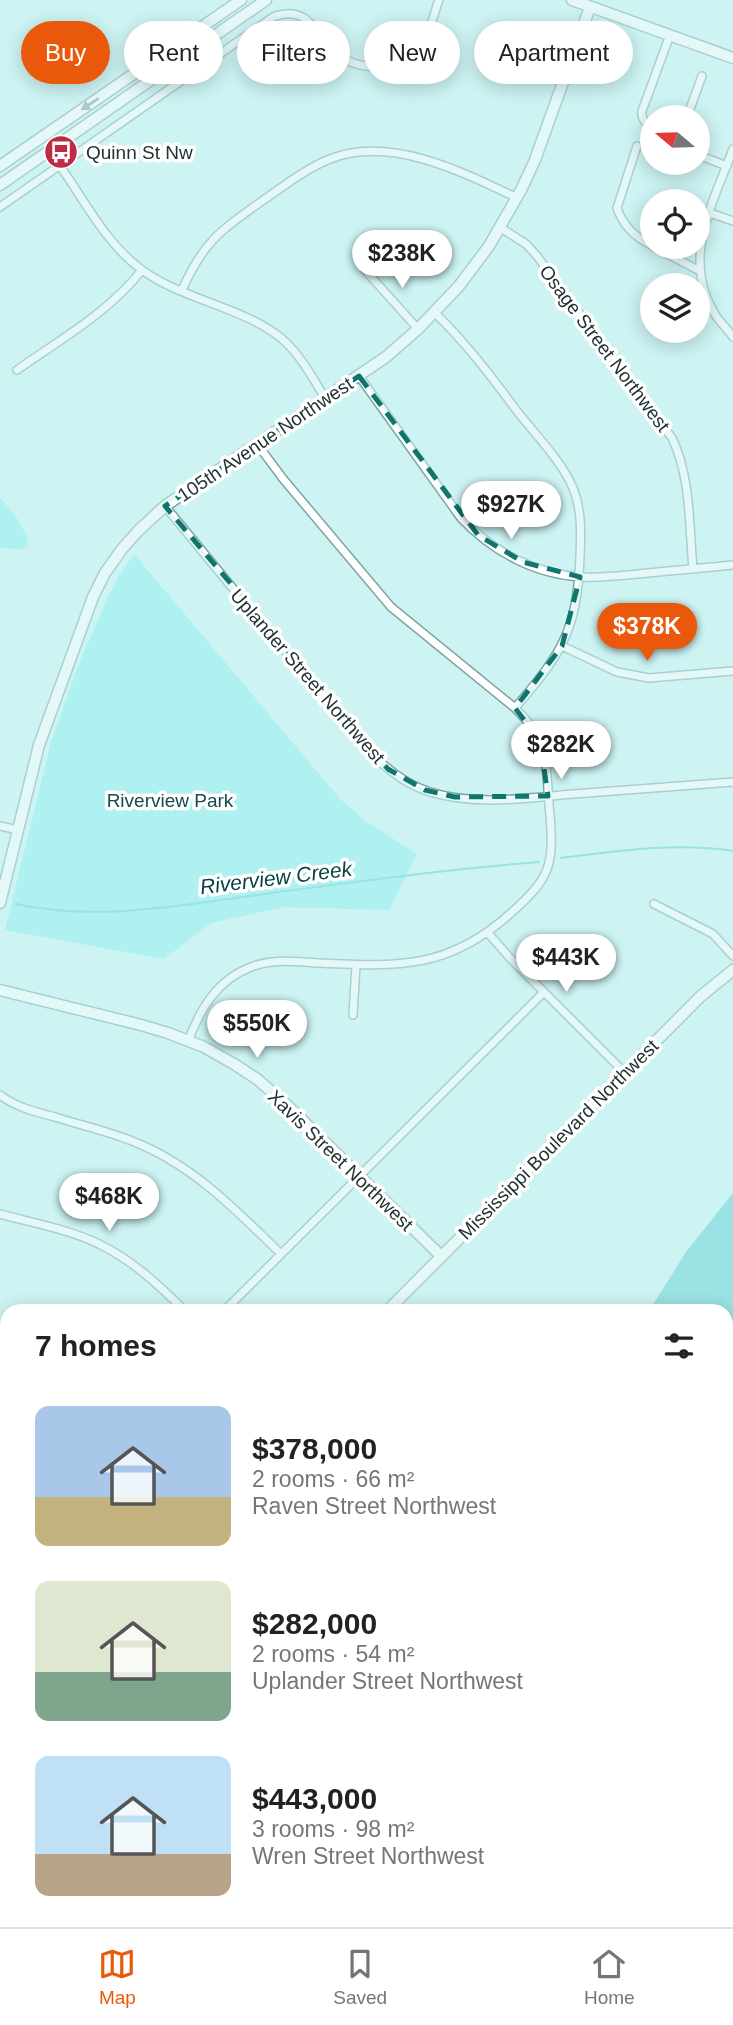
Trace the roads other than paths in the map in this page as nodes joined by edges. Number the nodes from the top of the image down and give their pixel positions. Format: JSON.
{"nodes":[{"id":1,"x":241,"y":0,"type":"edge"},
{"id":2,"x":266,"y":0,"type":"edge"},
{"id":3,"x":439,"y":0,"type":"edge"},
{"id":4,"x":572,"y":0,"type":"edge"},
{"id":5,"x":590,"y":7,"type":"junction"},
{"id":6,"x":670,"y":35,"type":"junction"},
{"id":7,"x":733,"y":58,"type":"edge"},
{"id":8,"x":702,"y":76,"type":"dead end"},
{"id":9,"x":644,"y":105,"type":"edge"},
{"id":10,"x":691,"y":105,"type":"edge"},
{"id":11,"x":637,"y":146,"type":"dead end"},
{"id":12,"x":733,"y":149,"type":"edge"},
{"id":13,"x":710,"y":160,"type":"edge"},
{"id":14,"x":0,"y":166,"type":"edge"},
{"id":15,"x":60,"y":166,"type":"junction"},
{"id":16,"x":727,"y":166,"type":"junction"},
{"id":17,"x":0,"y":185,"type":"edge"},
{"id":18,"x":517,"y":198,"type":"junction"},
{"id":19,"x":0,"y":206,"type":"edge"},
{"id":20,"x":710,"y":213,"type":"joint"},
{"id":21,"x":733,"y":221,"type":"edge"},
{"id":22,"x":500,"y":228,"type":"junction"},
{"id":23,"x":640,"y":239,"type":"edge"},
{"id":24,"x":677,"y":259,"type":"edge"},
{"id":25,"x":700,"y":259,"type":"edge"},
{"id":26,"x":142,"y":270,"type":"junction"},
{"id":27,"x":365,"y":270,"type":"dead end"},
{"id":28,"x":700,"y":271,"type":"junction"},
{"id":29,"x":182,"y":290,"type":"junction"},
{"id":30,"x":435,"y":313,"type":"junction"},
{"id":31,"x":418,"y":329,"type":"junction"},
{"id":32,"x":733,"y":337,"type":"edge"},
{"id":33,"x":18,"y":370,"type":"dead end"},
{"id":34,"x":359,"y":376,"type":"junction"},
{"id":35,"x":325,"y":398,"type":"junction"},
{"id":36,"x":257,"y":444,"type":"junction"},
{"id":37,"x":165,"y":506,"type":"junction"},
{"id":38,"x":733,"y":565,"type":"edge"},
{"id":39,"x":692,"y":569,"type":"junction"},
{"id":40,"x":580,"y":577,"type":"junction"},
{"id":41,"x":562,"y":646,"type":"junction"},
{"id":42,"x":733,"y":671,"type":"edge"},
{"id":43,"x":515,"y":708,"type":"junction"},
{"id":44,"x":733,"y":782,"type":"edge"},
{"id":45,"x":548,"y":796,"type":"junction"},
{"id":46,"x":0,"y":826,"type":"edge"},
{"id":47,"x":18,"y":830,"type":"junction"},
{"id":48,"x":0,"y":903,"type":"edge"},
{"id":49,"x":654,"y":904,"type":"dead end"},
{"id":50,"x":488,"y":933,"type":"junction"},
{"id":51,"x":733,"y":957,"type":"edge"},
{"id":52,"x":356,"y":965,"type":"junction"},
{"id":53,"x":733,"y":970,"type":"edge"},
{"id":54,"x":0,"y":990,"type":"edge"},
{"id":55,"x":544,"y":992,"type":"junction"},
{"id":56,"x":353,"y":1015,"type":"dead end"},
{"id":57,"x":188,"y":1041,"type":"junction"},
{"id":58,"x":624,"y":1072,"type":"junction"},
{"id":59,"x":0,"y":1095,"type":"edge"},
{"id":60,"x":359,"y":1176,"type":"junction"},
{"id":61,"x":0,"y":1213,"type":"edge"},
{"id":62,"x":281,"y":1254,"type":"junction"},
{"id":63,"x":441,"y":1256,"type":"junction"},
{"id":64,"x":177,"y":1304,"type":"edge"},
{"id":65,"x":231,"y":1304,"type":"edge"},
{"id":66,"x":394,"y":1304,"type":"edge"}],
"edges":[{"from":1,"to":14,"type":"street","one_way":true},
{"from":2,"to":17,"type":"street"},
{"from":3,"to":15,"type":"street"},
{"from":4,"to":5,"type":"street"},
{"from":5,"to":6,"type":"street"},
{"from":5,"to":18,"type":"street","name":"105th Avenue Northwest"},
{"from":6,"to":7,"type":"street"},
{"from":6,"to":9,"type":"street"},
{"from":8,"to":10,"type":"street"},
{"from":11,"to":23,"type":"street"},
{"from":12,"to":16,"type":"street"},
{"from":13,"to":16,"type":"street"},
{"from":15,"to":19,"type":"street"},
{"from":15,"to":26,"type":"street"},
{"from":16,"to":20,"type":"street"},
{"from":18,"to":22,"type":"street","name":"105th Avenue Northwest"},
{"from":18,"to":29,"type":"street"},
{"from":20,"to":21,"type":"street"},
{"from":22,"to":30,"type":"street","name":"105th Avenue Northwest"},
{"from":22,"to":39,"type":"street","name":"Osage Street Northwest"},
{"from":24,"to":28,"type":"street"},
{"from":25,"to":28,"type":"street"},
{"from":26,"to":29,"type":"street"},
{"from":26,"to":33,"type":"street"},
{"from":27,"to":31,"type":"street"},
{"from":28,"to":32,"type":"street"},
{"from":29,"to":35,"type":"street"},
{"from":30,"to":31,"type":"street","name":"105th Avenue Northwest"},
{"from":30,"to":40,"type":"street"},
{"from":31,"to":34,"type":"street","name":"105th Avenue Northwest"},
{"from":34,"to":35,"type":"street","name":"105th Avenue Northwest"},
{"from":34,"to":40,"type":"street"},
{"from":35,"to":36,"type":"street","name":"105th Avenue Northwest"},
{"from":36,"to":37,"type":"street","name":"105th Avenue Northwest"},
{"from":36,"to":43,"type":"street"},
{"from":37,"to":45,"type":"street","name":"Uplander Street Northwest"},
{"from":37,"to":47,"type":"street","name":"105th Avenue Northwest"},
{"from":38,"to":39,"type":"street"},
{"from":39,"to":40,"type":"street"},
{"from":40,"to":41,"type":"street"},
{"from":41,"to":42,"type":"street"},
{"from":41,"to":43,"type":"street"},
{"from":43,"to":45,"type":"street"},
{"from":44,"to":45,"type":"street","name":"Uplander Street Northwest"},
{"from":45,"to":50,"type":"street"},
{"from":46,"to":47,"type":"street"},
{"from":47,"to":48,"type":"street","name":"105th Avenue Northwest"},
{"from":49,"to":51,"type":"street"},
{"from":50,"to":52,"type":"street"},
{"from":50,"to":55,"type":"street"},
{"from":52,"to":56,"type":"street"},
{"from":52,"to":57,"type":"street"},
{"from":53,"to":58,"type":"street","name":"Mississippi Boulevard Northwest"},
{"from":54,"to":57,"type":"street","name":"Xavis Street Northwest"},
{"from":55,"to":58,"type":"street"},
{"from":55,"to":60,"type":"street"},
{"from":57,"to":60,"type":"street","name":"Xavis Street Northwest"},
{"from":58,"to":63,"type":"street","name":"Mississippi Boulevard Northwest"},
{"from":59,"to":62,"type":"street"},
{"from":60,"to":62,"type":"street"},
{"from":60,"to":63,"type":"street","name":"Xavis Street Northwest"},
{"from":61,"to":64,"type":"street"},
{"from":62,"to":65,"type":"street"},
{"from":63,"to":66,"type":"street","name":"Mississippi Boulevard Northwest"}]}
